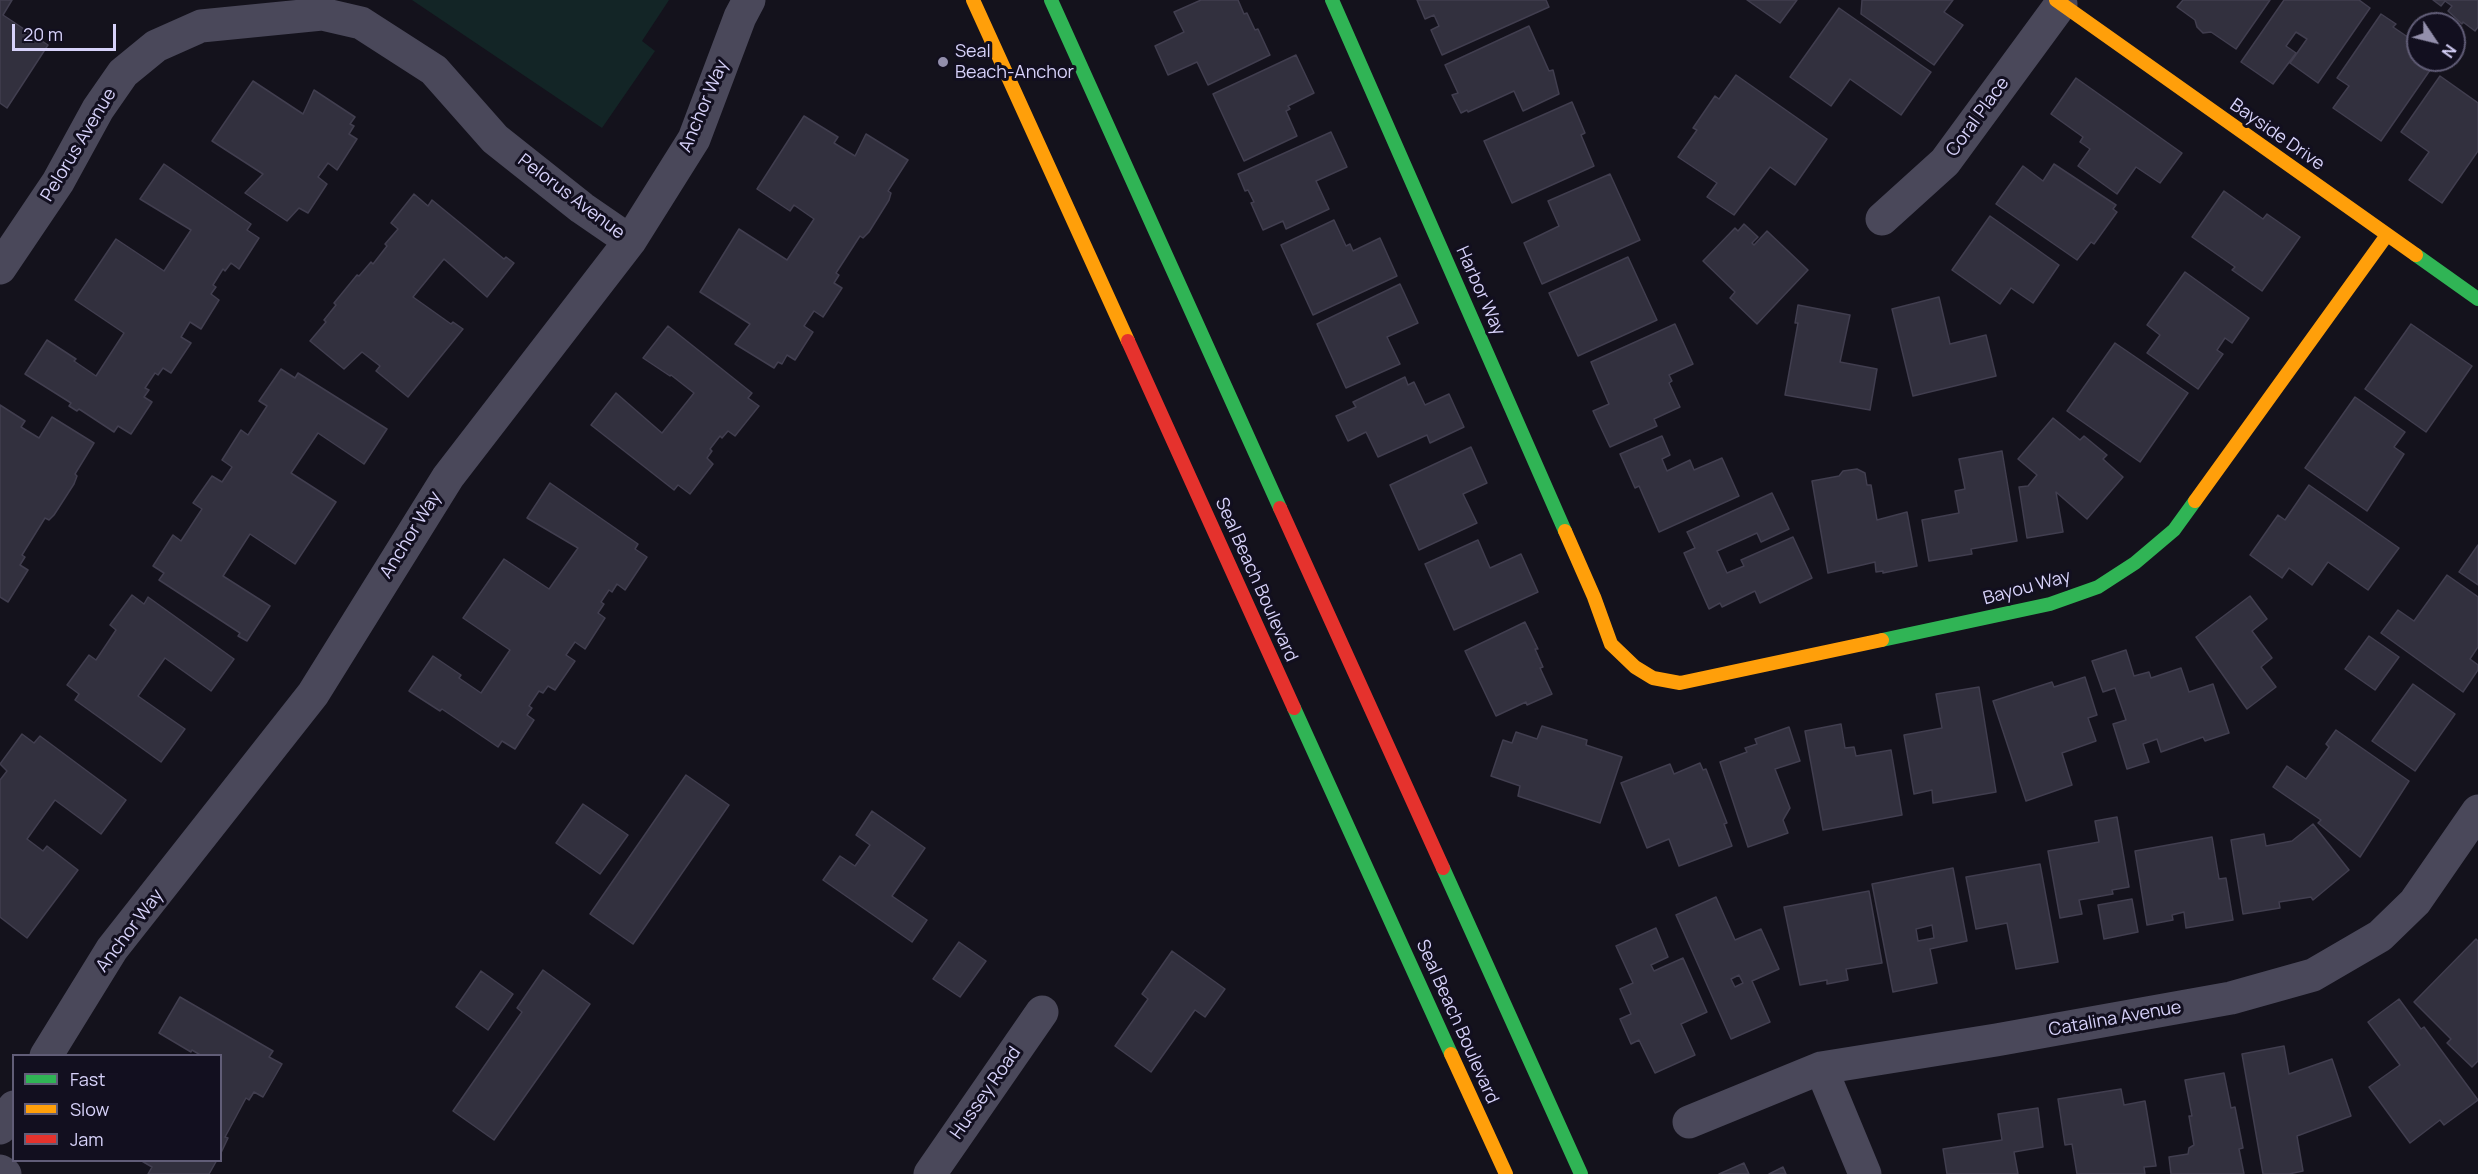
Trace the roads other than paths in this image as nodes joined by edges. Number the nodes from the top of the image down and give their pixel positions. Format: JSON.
{"nodes":[{"id":1,"x":749,"y":0,"type":"edge"},
{"id":2,"x":973,"y":0,"type":"edge"},
{"id":3,"x":1051,"y":0,"type":"edge"},
{"id":4,"x":1332,"y":0,"type":"edge"},
{"id":5,"x":2059,"y":2,"type":"edge"},
{"id":6,"x":256,"y":10,"type":"edge"},
{"id":7,"x":1882,"y":219,"type":"dead end"},
{"id":8,"x":2387,"y":235,"type":"junction"},
{"id":9,"x":630,"y":241,"type":"junction"},
{"id":10,"x":0,"y":268,"type":"edge"},
{"id":11,"x":2478,"y":298,"type":"edge"},
{"id":12,"x":1594,"y":597,"type":"joint"},
{"id":13,"x":2478,"y":811,"type":"edge"},
{"id":14,"x":1042,"y":1012,"type":"dead end"},
{"id":15,"x":47,"y":1054,"type":"edge"},
{"id":16,"x":1821,"y":1068,"type":"junction"},
{"id":17,"x":12,"y":1110,"type":"edge"},
{"id":18,"x":1689,"y":1122,"type":"dead end"},
{"id":19,"x":0,"y":1128,"type":"edge"},
{"id":20,"x":0,"y":1171,"type":"edge"},
{"id":21,"x":5,"y":1174,"type":"edge"},
{"id":22,"x":930,"y":1174,"type":"edge"},
{"id":23,"x":1506,"y":1174,"type":"edge"},
{"id":24,"x":1581,"y":1174,"type":"edge"},
{"id":25,"x":1865,"y":1174,"type":"edge"}],
"edges":[{"from":1,"to":9,"type":"street","name":"Anchor Way"},
{"from":2,"to":23,"type":"main road","name":"Seal Beach Boulevard"},
{"from":3,"to":24,"type":"main road"},
{"from":4,"to":12,"type":"main road","name":"Harbor Way"},
{"from":5,"to":7,"type":"street","name":"Coral Place"},
{"from":5,"to":8,"type":"main road","name":"Bayside Drive"},
{"from":6,"to":9,"type":"street","name":"Pelorus Avenue"},
{"from":6,"to":10,"type":"street","name":"Pelorus Avenue"},
{"from":8,"to":11,"type":"main road","name":"Bayside Drive"},
{"from":8,"to":12,"type":"main road","name":"Bayou Way"},
{"from":9,"to":15,"type":"street","name":"Anchor Way"},
{"from":13,"to":16,"type":"street","name":"Catalina Avenue"},
{"from":14,"to":22,"type":"street","name":"Hussey Road"},
{"from":16,"to":18,"type":"street","name":"Catalina Avenue"},
{"from":16,"to":25,"type":"street"},
{"from":17,"to":19,"type":"street"},
{"from":20,"to":21,"type":"street"}]}
